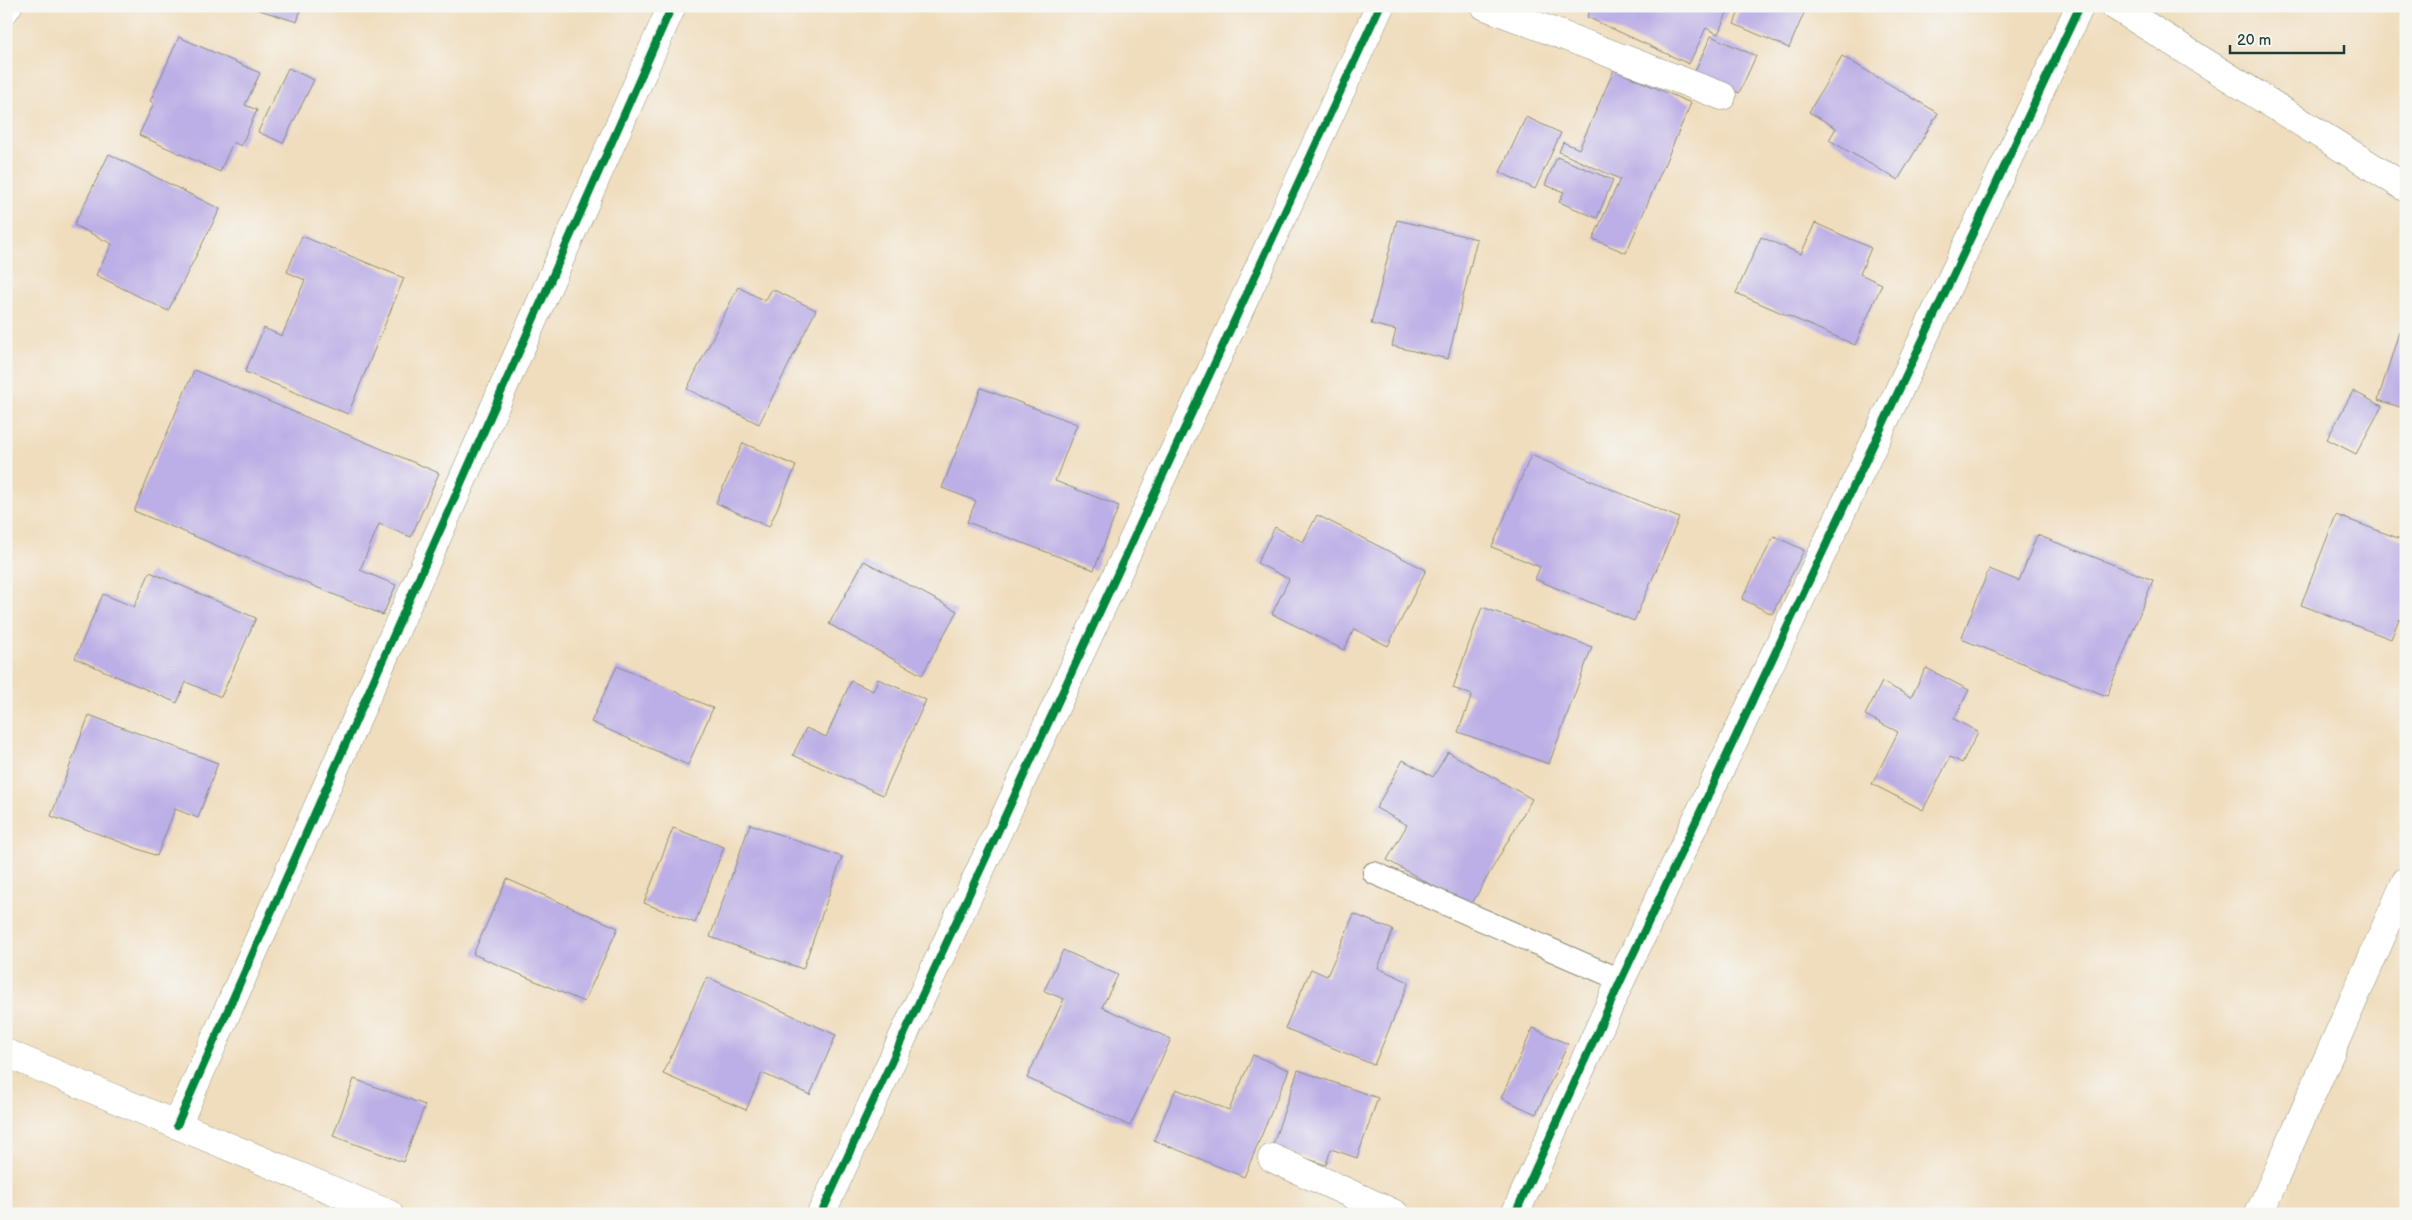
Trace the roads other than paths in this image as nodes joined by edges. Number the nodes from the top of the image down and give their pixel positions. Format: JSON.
{"nodes":[{"id":1,"x":672,"y":6,"type":"edge"},
{"id":2,"x":1380,"y":6,"type":"edge"},
{"id":3,"x":1485,"y":6,"type":"edge"},
{"id":4,"x":2080,"y":6,"type":"edge"},
{"id":5,"x":2115,"y":6,"type":"edge"},
{"id":6,"x":1722,"y":96,"type":"dead end"},
{"id":7,"x":2406,"y":188,"type":"edge"},
{"id":8,"x":1374,"y":873,"type":"dead end"},
{"id":9,"x":2406,"y":882,"type":"edge"},
{"id":10,"x":1621,"y":980,"type":"junction"},
{"id":11,"x":6,"y":1052,"type":"edge"},
{"id":12,"x":177,"y":1125,"type":"junction"},
{"id":13,"x":1272,"y":1158,"type":"dead end"},
{"id":14,"x":389,"y":1214,"type":"edge"},
{"id":15,"x":821,"y":1214,"type":"edge"},
{"id":16,"x":1395,"y":1214,"type":"edge"},
{"id":17,"x":1515,"y":1214,"type":"edge"},
{"id":18,"x":2259,"y":1214,"type":"edge"}],
"edges":[{"from":1,"to":12,"type":"street"},
{"from":2,"to":15,"type":"street"},
{"from":3,"to":6,"type":"street"},
{"from":4,"to":10,"type":"street"},
{"from":5,"to":7,"type":"street"},
{"from":8,"to":10,"type":"lane"},
{"from":9,"to":18,"type":"street"},
{"from":10,"to":17,"type":"street"},
{"from":11,"to":12,"type":"street"},
{"from":12,"to":14,"type":"street"},
{"from":13,"to":16,"type":"street"}]}
